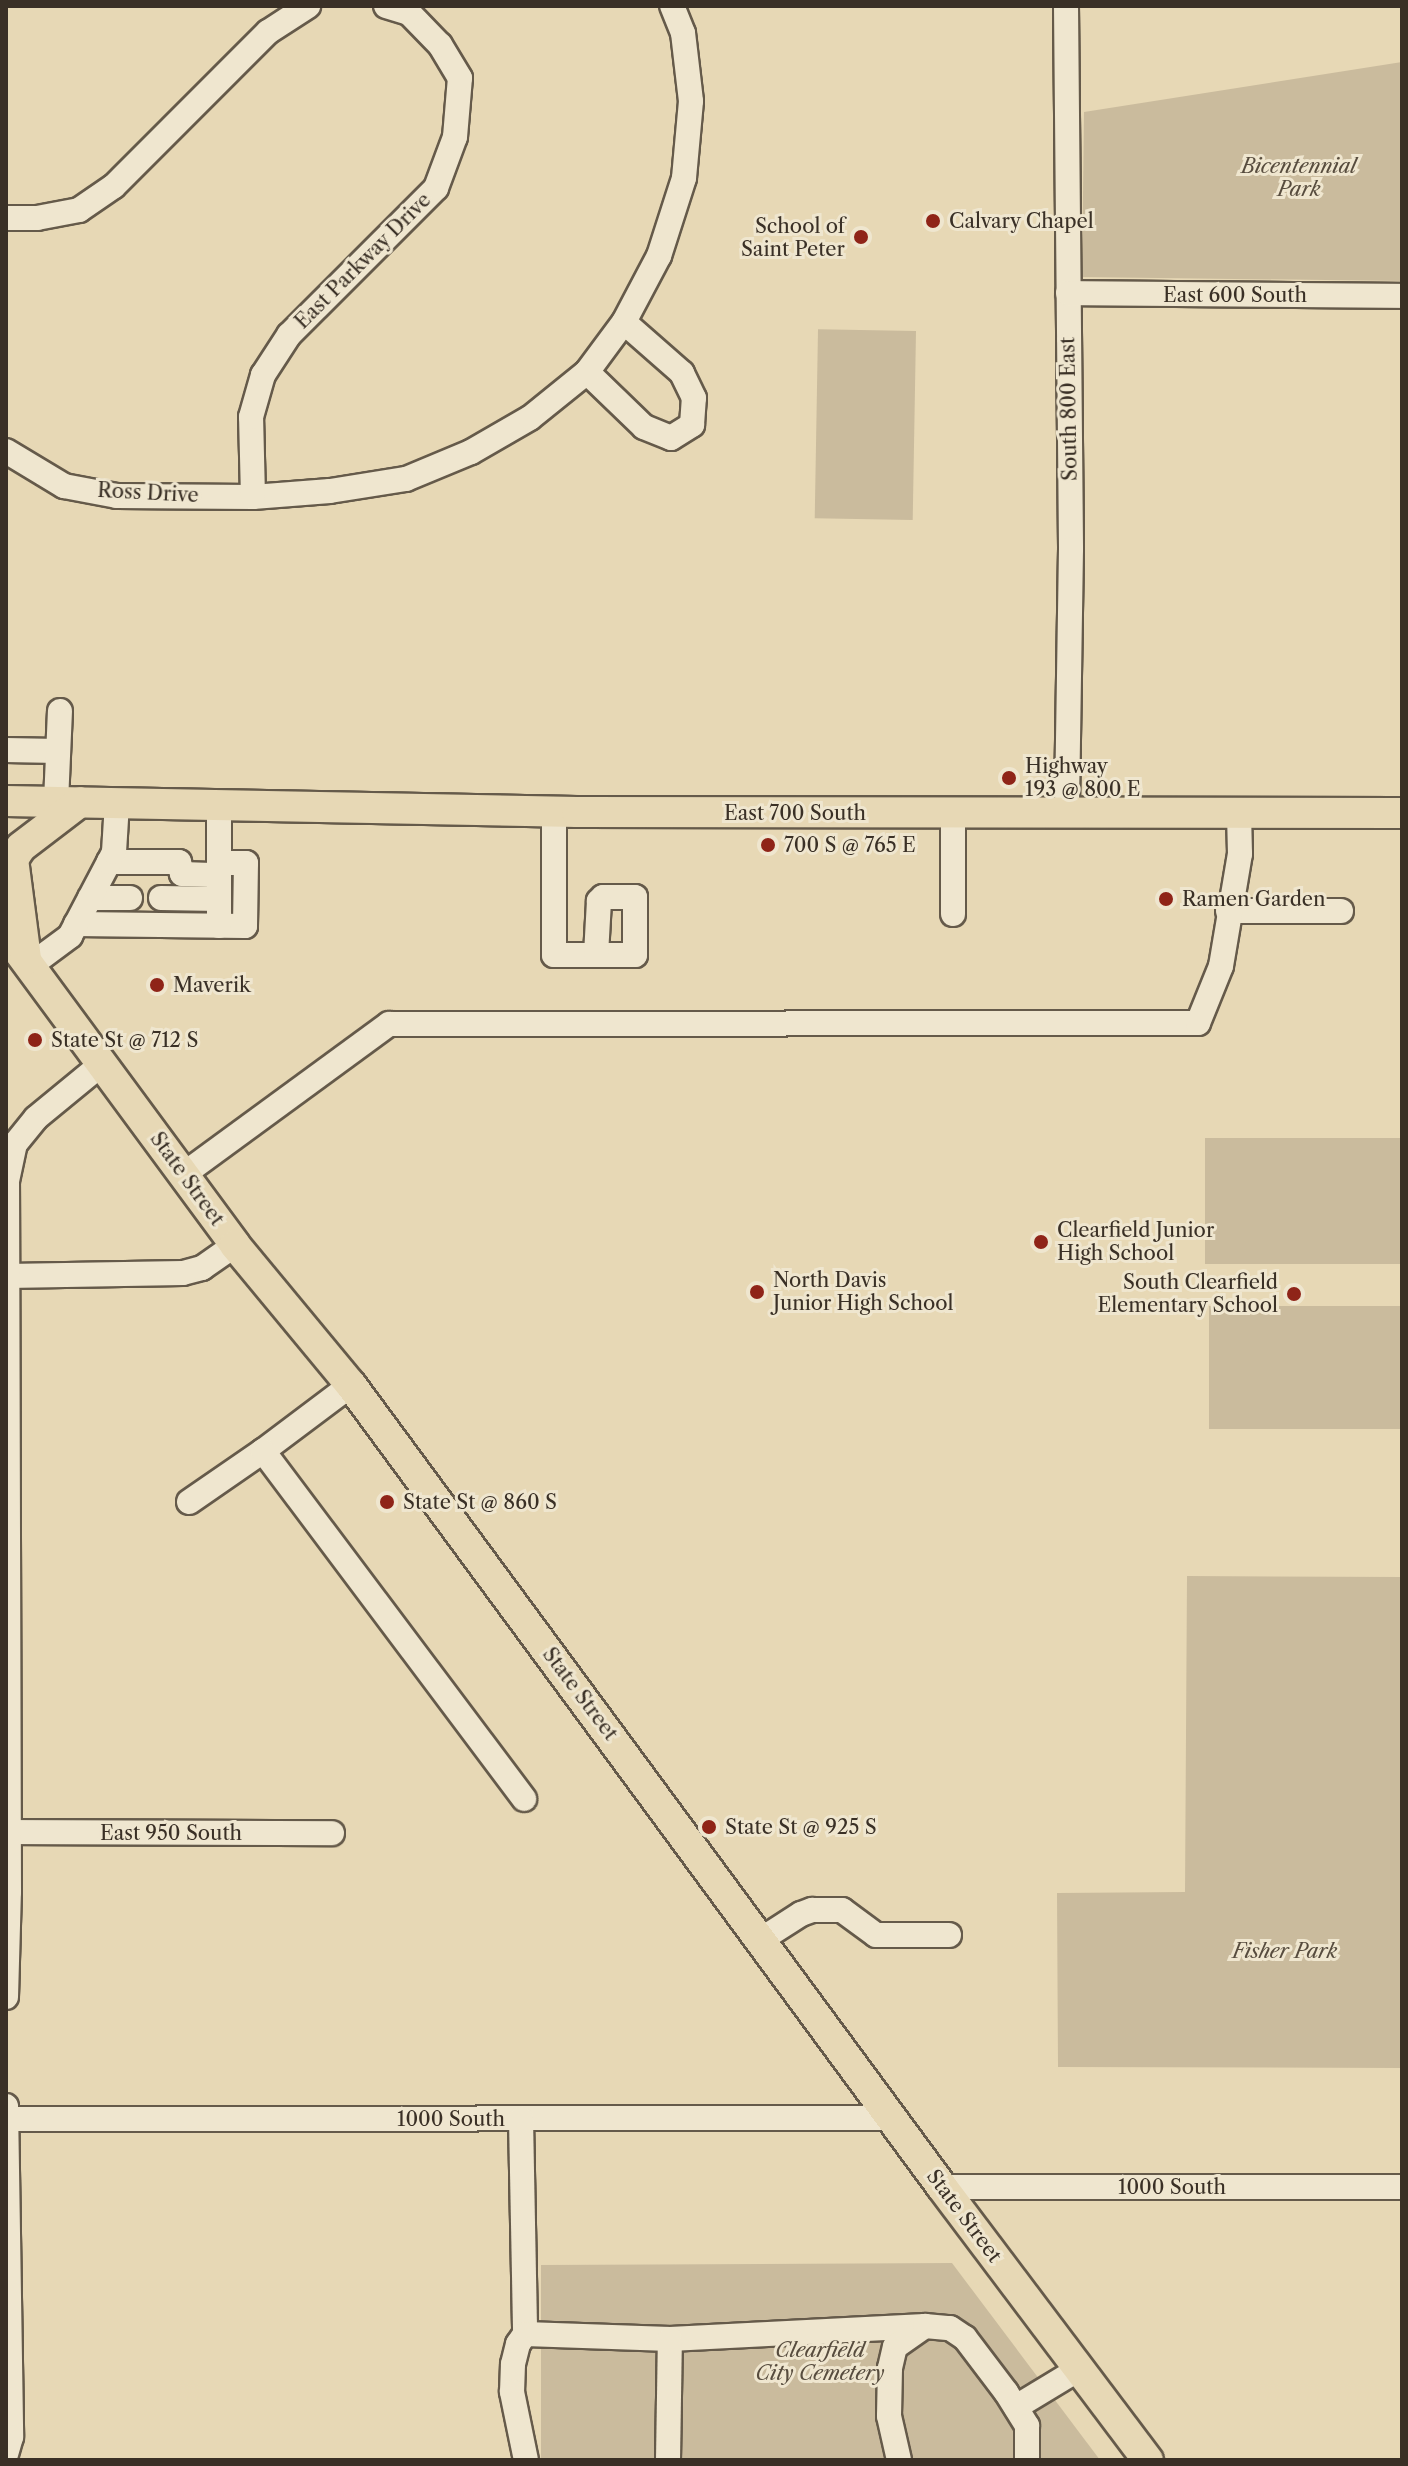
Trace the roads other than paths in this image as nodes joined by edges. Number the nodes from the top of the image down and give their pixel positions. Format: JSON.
{"nodes":[{"id":1,"x":308,"y":6,"type":"edge"},
{"id":2,"x":386,"y":6,"type":"edge"},
{"id":3,"x":672,"y":6,"type":"edge"},
{"id":4,"x":1066,"y":6,"type":"edge"},
{"id":5,"x":6,"y":218,"type":"edge"},
{"id":6,"x":1068,"y":293,"type":"junction"},
{"id":7,"x":1402,"y":296,"type":"edge"},
{"id":8,"x":624,"y":322,"type":"junction"},
{"id":9,"x":587,"y":372,"type":"junction"},
{"id":10,"x":6,"y":451,"type":"edge"},
{"id":11,"x":253,"y":497,"type":"junction"},
{"id":12,"x":60,"y":711,"type":"dead end"},
{"id":13,"x":6,"y":750,"type":"edge"},
{"id":14,"x":58,"y":751,"type":"junction"},
{"id":15,"x":6,"y":801,"type":"edge"},
{"id":16,"x":68,"y":802,"type":"junction"},
{"id":17,"x":117,"y":803,"type":"junction"},
{"id":18,"x":219,"y":805,"type":"junction"},
{"id":19,"x":554,"y":812,"type":"junction"},
{"id":20,"x":1067,"y":812,"type":"junction"},
{"id":21,"x":1239,"y":813,"type":"junction"},
{"id":22,"x":1402,"y":813,"type":"edge"},
{"id":23,"x":953,"y":814,"type":"junction"},
{"id":24,"x":114,"y":870,"type":"junction"},
{"id":25,"x":219,"y":879,"type":"junction"},
{"id":26,"x":90,"y":898,"type":"junction"},
{"id":27,"x":130,"y":898,"type":"dead end"},
{"id":28,"x":161,"y":898,"type":"dead end"},
{"id":29,"x":1228,"y":911,"type":"junction"},
{"id":30,"x":1341,"y":911,"type":"dead end"},
{"id":31,"x":953,"y":914,"type":"dead end"},
{"id":32,"x":76,"y":924,"type":"junction"},
{"id":33,"x":219,"y":926,"type":"junction"},
{"id":34,"x":19,"y":944,"type":"edge"},
{"id":35,"x":596,"y":955,"type":"junction"},
{"id":36,"x":103,"y":1063,"type":"junction"},
{"id":37,"x":184,"y":1174,"type":"junction"},
{"id":38,"x":235,"y":1245,"type":"junction"},
{"id":39,"x":7,"y":1276,"type":"edge"},
{"id":40,"x":7,"y":1340,"type":"edge"},
{"id":41,"x":351,"y":1385,"type":"junction"},
{"id":42,"x":263,"y":1451,"type":"junction"},
{"id":43,"x":189,"y":1502,"type":"dead end"},
{"id":44,"x":7,"y":1509,"type":"edge"},
{"id":45,"x":7,"y":1760,"type":"edge"},
{"id":46,"x":524,"y":1799,"type":"dead end"},
{"id":47,"x":9,"y":1832,"type":"junction"},
{"id":48,"x":332,"y":1833,"type":"dead end"},
{"id":49,"x":8,"y":1892,"type":"edge"},
{"id":50,"x":949,"y":1935,"type":"dead end"},
{"id":51,"x":762,"y":1939,"type":"junction"},
{"id":52,"x":6,"y":1997,"type":"edge"},
{"id":53,"x":7,"y":2113,"type":"edge"},
{"id":54,"x":893,"y":2118,"type":"junction"},
{"id":55,"x":521,"y":2119,"type":"junction"},
{"id":56,"x":942,"y":2187,"type":"junction"},
{"id":57,"x":1402,"y":2187,"type":"edge"},
{"id":58,"x":925,"y":2326,"type":"junction"},
{"id":59,"x":525,"y":2334,"type":"junction"},
{"id":60,"x":670,"y":2339,"type":"junction"},
{"id":61,"x":1079,"y":2369,"type":"junction"},
{"id":62,"x":1016,"y":2407,"type":"junction"},
{"id":63,"x":8,"y":2446,"type":"edge"},
{"id":64,"x":526,"y":2460,"type":"edge"},
{"id":65,"x":668,"y":2460,"type":"edge"},
{"id":66,"x":899,"y":2460,"type":"edge"},
{"id":67,"x":1027,"y":2460,"type":"edge"},
{"id":68,"x":1148,"y":2460,"type":"edge"}],
"edges":[{"from":1,"to":5,"type":"street"},
{"from":2,"to":11,"type":"street","name":"East Parkway Drive"},
{"from":3,"to":8,"type":"street","name":"Ross Drive"},
{"from":4,"to":6,"type":"street","name":"South 800 East"},
{"from":6,"to":7,"type":"street","name":"East 600 South"},
{"from":6,"to":20,"type":"street","name":"South 800 East"},
{"from":8,"to":9,"type":"street","name":"Ross Drive"},
{"from":8,"to":9,"type":"street"},
{"from":9,"to":11,"type":"street","name":"Ross Drive"},
{"from":10,"to":11,"type":"street","name":"Ross Drive"},
{"from":12,"to":14,"type":"street"},
{"from":13,"to":14,"type":"street"},
{"from":14,"to":16,"type":"street"},
{"from":15,"to":16,"type":"main road"},
{"from":16,"to":17,"type":"main road","name":"East 700 South"},
{"from":16,"to":34,"type":"main road"},
{"from":17,"to":18,"type":"main road","name":"East 700 South"},
{"from":17,"to":24,"type":"street"},
{"from":18,"to":19,"type":"main road","name":"East 700 South"},
{"from":18,"to":25,"type":"street"},
{"from":19,"to":23,"type":"main road","name":"East 700 South"},
{"from":19,"to":35,"type":"street"},
{"from":20,"to":21,"type":"main road","name":"East 700 South"},
{"from":20,"to":23,"type":"main road","name":"East 700 South"},
{"from":21,"to":22,"type":"main road","name":"East 700 South"},
{"from":21,"to":29,"type":"street"},
{"from":23,"to":31,"type":"street"},
{"from":24,"to":25,"type":"street"},
{"from":24,"to":26,"type":"street"},
{"from":25,"to":28,"type":"street"},
{"from":25,"to":33,"type":"street"},
{"from":25,"to":33,"type":"street"},
{"from":26,"to":27,"type":"street"},
{"from":26,"to":32,"type":"street"},
{"from":29,"to":30,"type":"street"},
{"from":29,"to":37,"type":"street"},
{"from":32,"to":33,"type":"street"},
{"from":32,"to":34,"type":"street"},
{"from":34,"to":36,"type":"main road","name":"State Street"},
{"from":35,"to":35,"type":"street"},
{"from":36,"to":37,"type":"main road","name":"State Street"},
{"from":36,"to":39,"type":"street"},
{"from":37,"to":38,"type":"main road","name":"State Street"},
{"from":38,"to":39,"type":"street"},
{"from":38,"to":41,"type":"main road","name":"State Street"},
{"from":39,"to":40,"type":"street"},
{"from":40,"to":44,"type":"street"},
{"from":41,"to":42,"type":"street"},
{"from":41,"to":51,"type":"main road","name":"State Street"},
{"from":42,"to":43,"type":"street"},
{"from":42,"to":46,"type":"street"},
{"from":44,"to":45,"type":"street"},
{"from":45,"to":47,"type":"street"},
{"from":47,"to":48,"type":"street","name":"East 950 South"},
{"from":47,"to":49,"type":"street"},
{"from":49,"to":52,"type":"street"},
{"from":50,"to":51,"type":"street"},
{"from":51,"to":54,"type":"main road","name":"State Street"},
{"from":53,"to":55,"type":"street","name":"1000 South"},
{"from":53,"to":63,"type":"street"},
{"from":54,"to":55,"type":"street","name":"1000 South"},
{"from":54,"to":56,"type":"main road","name":"State Street"},
{"from":55,"to":59,"type":"street"},
{"from":56,"to":57,"type":"street","name":"1000 South"},
{"from":56,"to":61,"type":"main road","name":"State Street"},
{"from":58,"to":60,"type":"street"},
{"from":58,"to":62,"type":"street"},
{"from":58,"to":66,"type":"street"},
{"from":59,"to":60,"type":"street"},
{"from":59,"to":64,"type":"street"},
{"from":60,"to":65,"type":"street"},
{"from":61,"to":62,"type":"street"},
{"from":61,"to":68,"type":"main road","name":"State Street"},
{"from":62,"to":67,"type":"street"}]}
